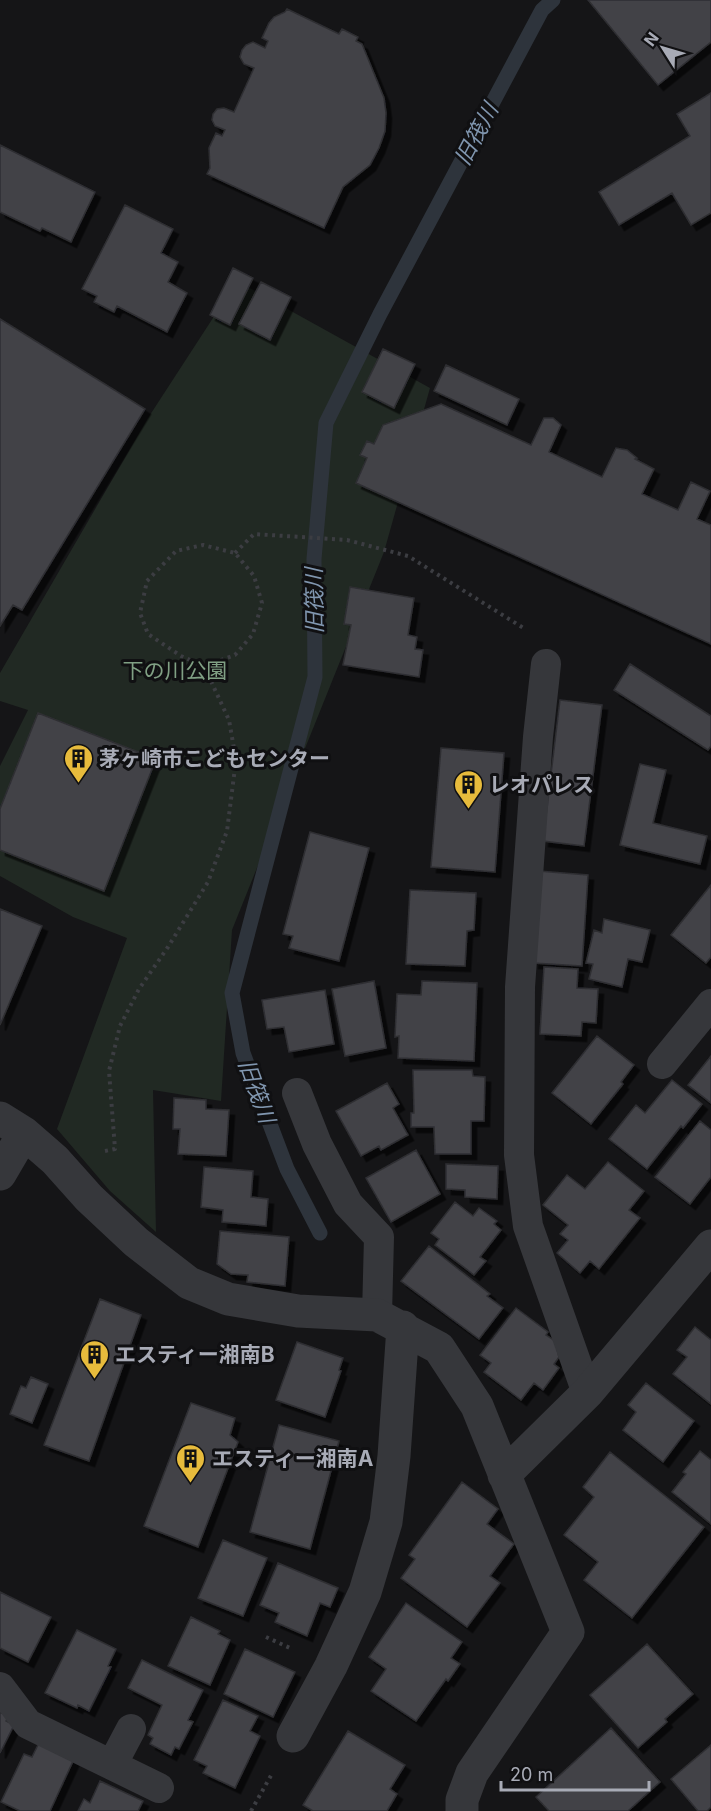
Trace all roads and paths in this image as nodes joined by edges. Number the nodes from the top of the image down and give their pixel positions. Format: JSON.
{"nodes":[{"id":1,"x":235,"y":553,"type":"junction"},
{"id":2,"x":546,"y":664,"type":"joint"},
{"id":3,"x":204,"y":666,"type":"junction"},
{"id":4,"x":709,"y":1010,"type":"edge"},
{"id":5,"x":662,"y":1064,"type":"dead end"},
{"id":6,"x":297,"y":1093,"type":"dead end"},
{"id":7,"x":12,"y":1125,"type":"edge"},
{"id":8,"x":55,"y":1160,"type":"junction"},
{"id":9,"x":0,"y":1174,"type":"edge"},
{"id":10,"x":711,"y":1246,"type":"edge"},
{"id":11,"x":390,"y":1321,"type":"junction"},
{"id":12,"x":587,"y":1393,"type":"junction"},
{"id":13,"x":504,"y":1475,"type":"junction"},
{"id":14,"x":0,"y":1687,"type":"edge"},
{"id":15,"x":131,"y":1729,"type":"dead end"},
{"id":16,"x":293,"y":1736,"type":"dead end"},
{"id":17,"x":112,"y":1765,"type":"junction"},
{"id":18,"x":159,"y":1788,"type":"dead end"},
{"id":19,"x":462,"y":1811,"type":"edge"}],
"edges":[{"from":1,"to":2,"type":"path"},
{"from":1,"to":3,"type":"path"},
{"from":1,"to":3,"type":"path"},
{"from":2,"to":12,"type":"lane"},
{"from":3,"to":8,"type":"path"},
{"from":4,"to":5,"type":"lane"},
{"from":6,"to":11,"type":"lane"},
{"from":7,"to":8,"type":"street"},
{"from":7,"to":9,"type":"street"},
{"from":8,"to":11,"type":"street"},
{"from":10,"to":12,"type":"street"},
{"from":11,"to":13,"type":"street"},
{"from":11,"to":16,"type":"street"},
{"from":12,"to":13,"type":"street"},
{"from":13,"to":19,"type":"street"},
{"from":14,"to":17,"type":"lane"},
{"from":15,"to":17,"type":"lane"},
{"from":17,"to":18,"type":"lane"}]}
